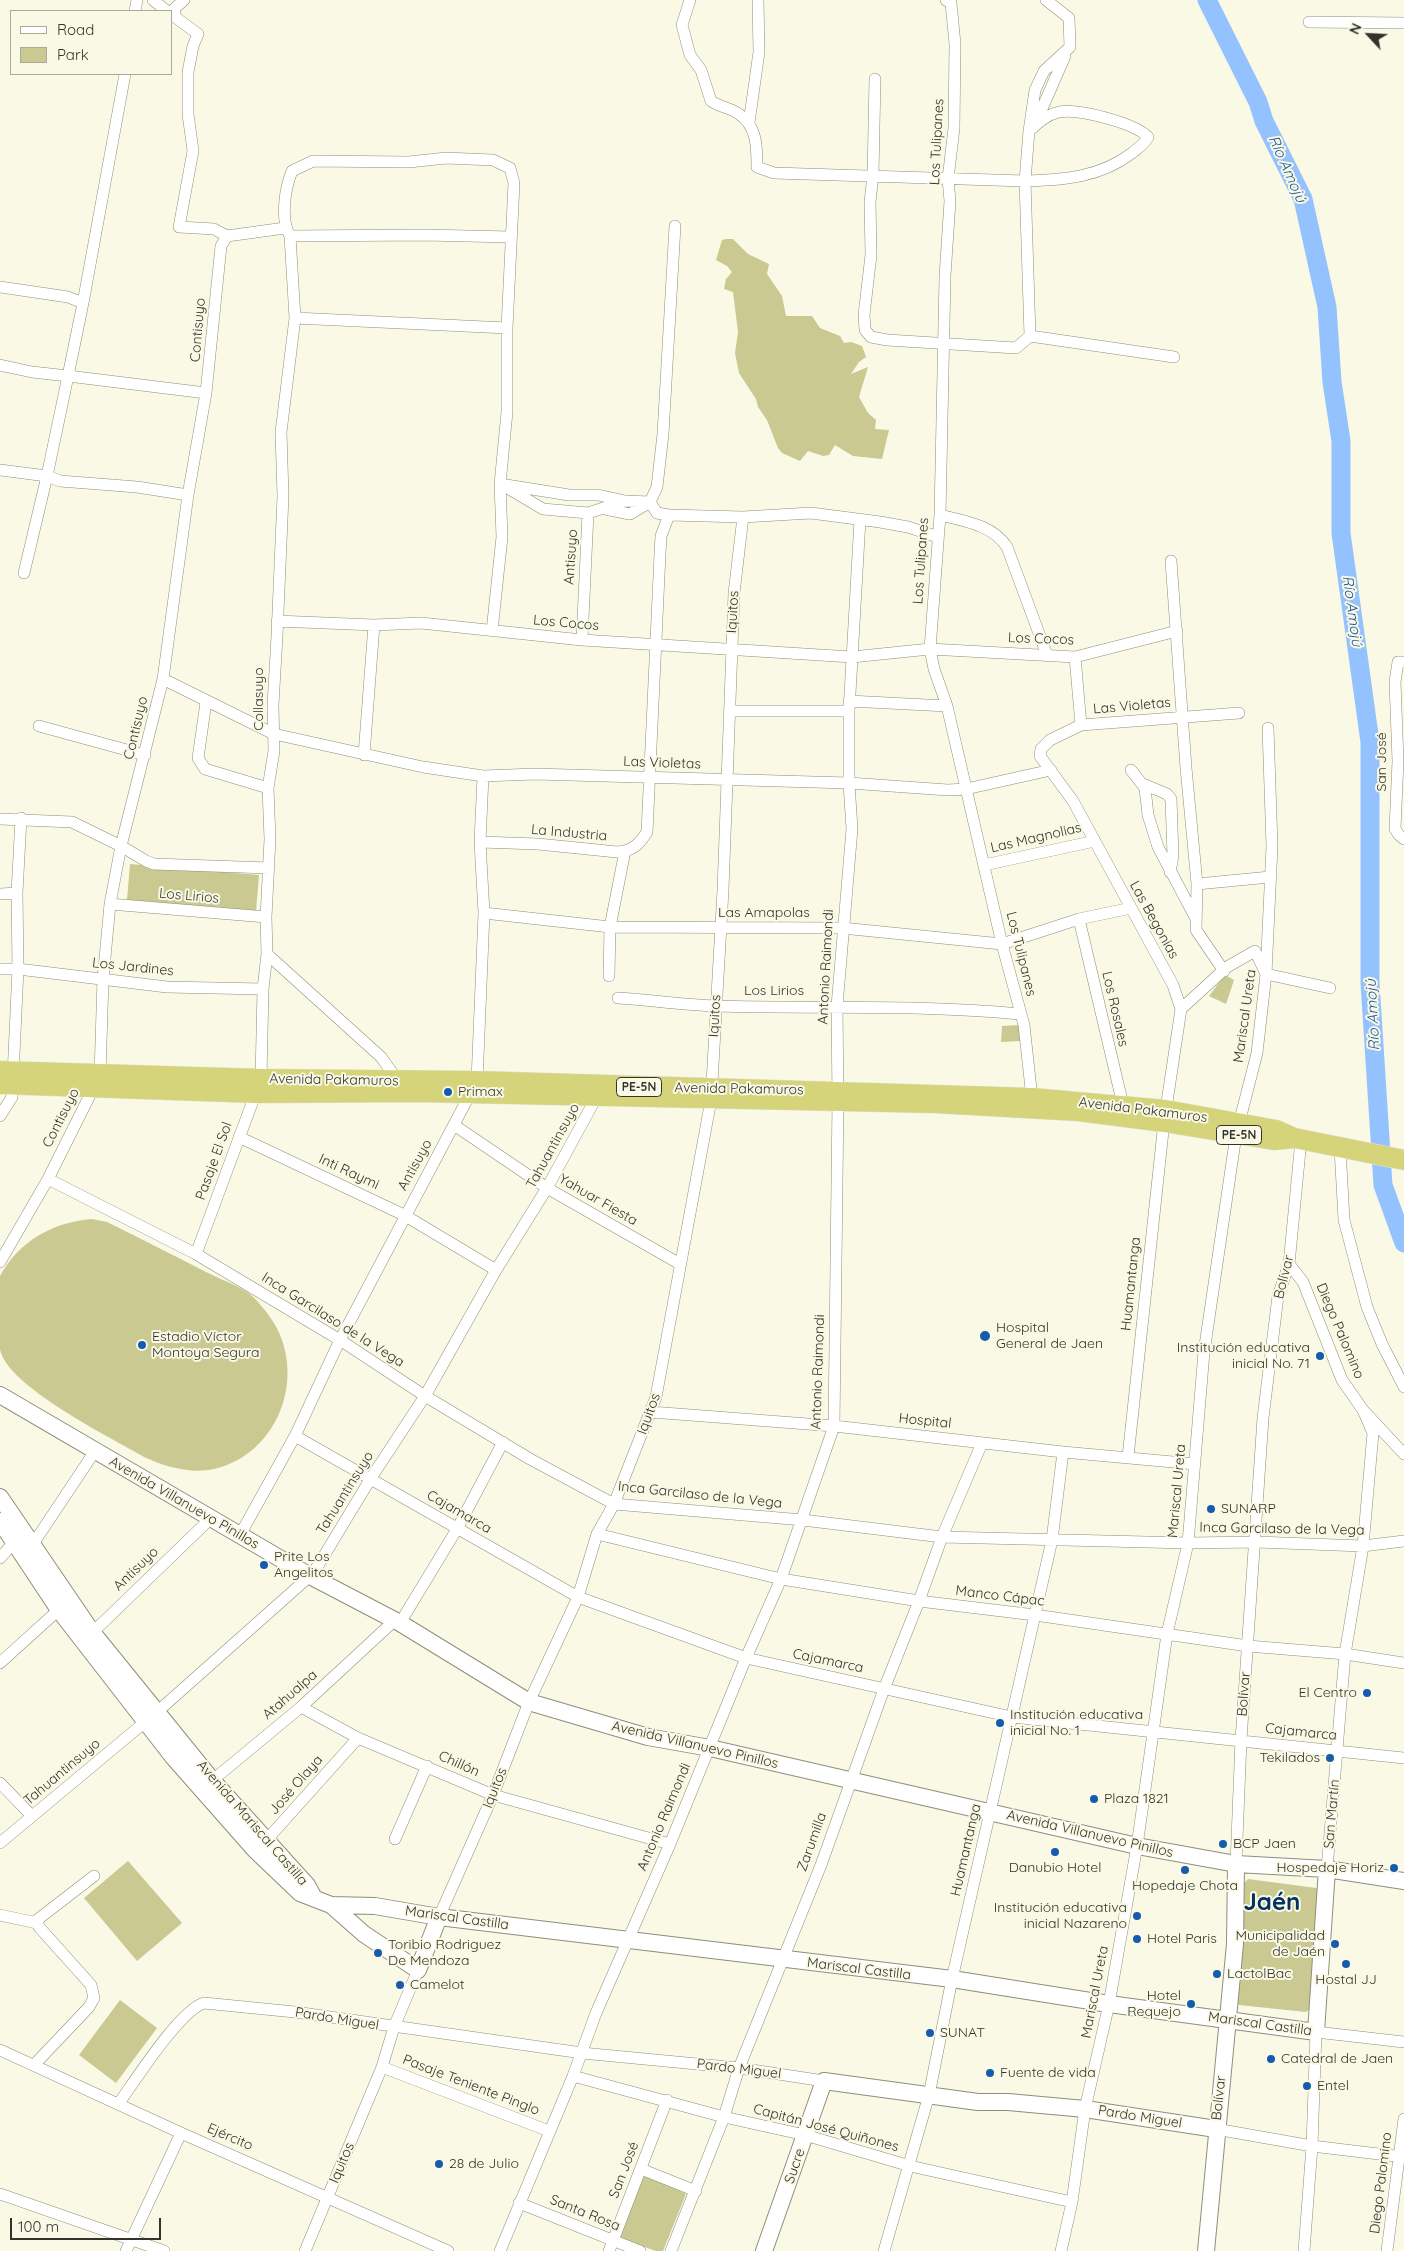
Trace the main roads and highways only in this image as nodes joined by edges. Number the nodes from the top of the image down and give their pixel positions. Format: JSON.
{"nodes":[{"id":1,"x":6,"y":1078,"type":"edge"},
{"id":2,"x":258,"y":1086,"type":"junction"},
{"id":3,"x":474,"y":1087,"type":"junction"},
{"id":4,"x":712,"y":1094,"type":"junction"},
{"id":5,"x":838,"y":1096,"type":"junction"},
{"id":6,"x":1165,"y":1115,"type":"junction"},
{"id":7,"x":1399,"y":1159,"type":"edge"}],
"edges":[{"from":1,"to":2,"type":"highway","name":"Avenida Pakamuros","number":"PE-5N"},
{"from":2,"to":3,"type":"highway","name":"Avenida Pakamuros","number":"PE-5N"},
{"from":2,"to":3,"type":"highway","name":"Avenida Pakamuros","number":"PE-5N"},
{"from":3,"to":4,"type":"highway","name":"Avenida Pakamuros","number":"PE-5N"},
{"from":3,"to":4,"type":"highway","name":"Avenida Pakamuros","number":"PE-5N"},
{"from":4,"to":5,"type":"highway","name":"Avenida Pakamuros","number":"PE-5N"},
{"from":5,"to":6,"type":"highway","name":"Avenida Pakamuros","number":"PE-5N"},
{"from":5,"to":6,"type":"highway","name":"Avenida Pakamuros","number":"PE-5N"},
{"from":6,"to":7,"type":"highway","name":"Avenida Pakamuros","number":"PE-5N"}]}
